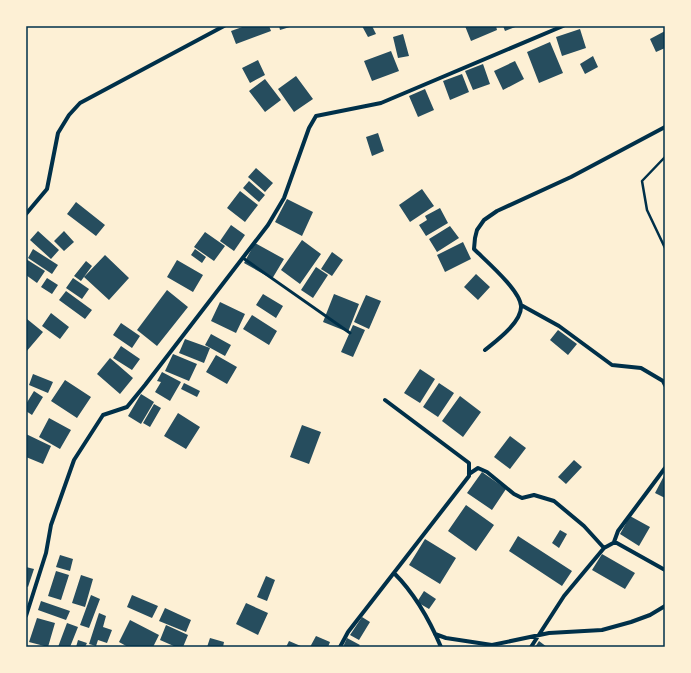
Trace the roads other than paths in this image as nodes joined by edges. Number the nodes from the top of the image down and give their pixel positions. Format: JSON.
{"nodes":[{"id":1,"x":224,"y":26,"type":"edge"},
{"id":2,"x":563,"y":26,"type":"edge"},
{"id":3,"x":665,"y":127,"type":"edge"},
{"id":4,"x":26,"y":214,"type":"edge"},
{"id":5,"x":243,"y":258,"type":"junction"},
{"id":6,"x":521,"y":305,"type":"junction"},
{"id":7,"x":350,"y":333,"type":"dead end"},
{"id":8,"x":485,"y":350,"type":"dead end"},
{"id":9,"x":665,"y":385,"type":"edge"},
{"id":10,"x":386,"y":400,"type":"dead end"},
{"id":11,"x":665,"y":468,"type":"edge"},
{"id":12,"x":469,"y":474,"type":"junction"},
{"id":13,"x":614,"y":542,"type":"junction"},
{"id":14,"x":604,"y":548,"type":"junction"},
{"id":15,"x":665,"y":570,"type":"edge"},
{"id":16,"x":394,"y":573,"type":"junction"},
{"id":17,"x":665,"y":606,"type":"edge"},
{"id":18,"x":26,"y":616,"type":"edge"},
{"id":19,"x":435,"y":634,"type":"junction"},
{"id":20,"x":538,"y":636,"type":"junction"},
{"id":21,"x":340,"y":647,"type":"edge"},
{"id":22,"x":441,"y":647,"type":"edge"},
{"id":23,"x":531,"y":647,"type":"edge"}],
"edges":[{"from":1,"to":4,"type":"street"},
{"from":2,"to":5,"type":"street"},
{"from":3,"to":6,"type":"street"},
{"from":5,"to":7,"type":"lane"},
{"from":5,"to":18,"type":"street"},
{"from":6,"to":8,"type":"street"},
{"from":6,"to":9,"type":"street"},
{"from":10,"to":12,"type":"street"},
{"from":11,"to":13,"type":"street"},
{"from":12,"to":14,"type":"street"},
{"from":12,"to":16,"type":"street"},
{"from":13,"to":14,"type":"street"},
{"from":13,"to":15,"type":"street"},
{"from":14,"to":20,"type":"street"},
{"from":16,"to":19,"type":"street"},
{"from":16,"to":21,"type":"street"},
{"from":17,"to":20,"type":"street"},
{"from":19,"to":20,"type":"street"},
{"from":19,"to":22,"type":"street"},
{"from":20,"to":23,"type":"street"}]}
